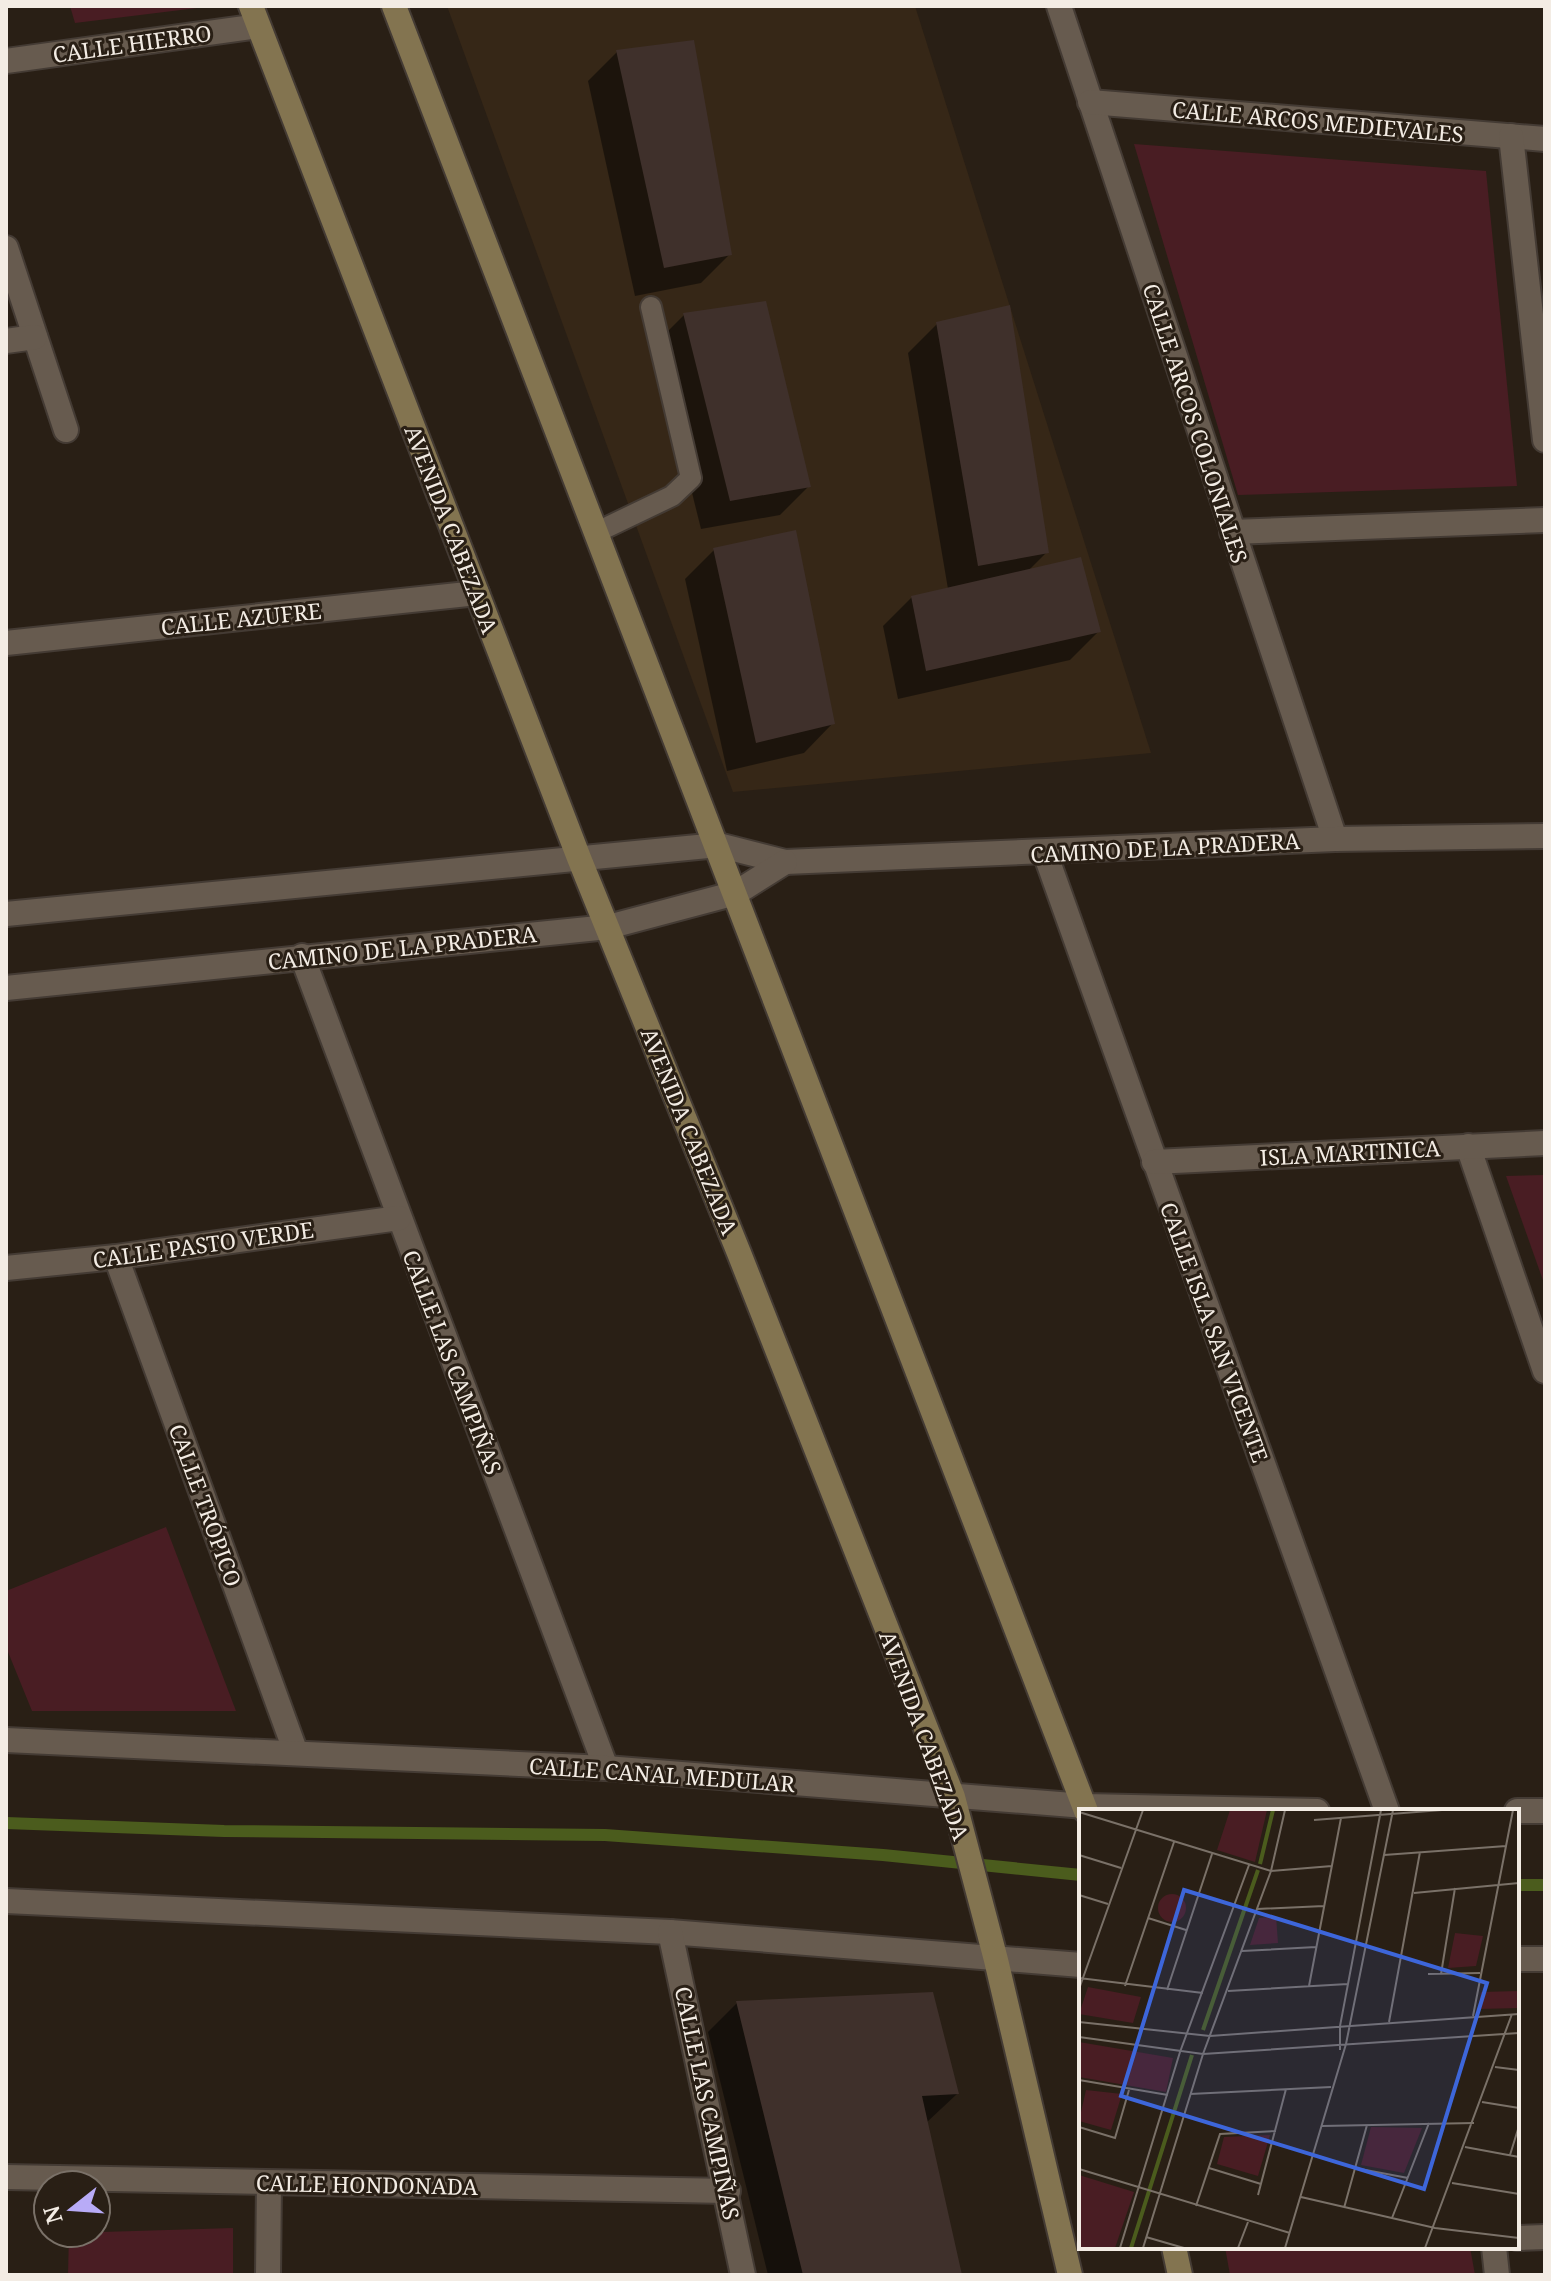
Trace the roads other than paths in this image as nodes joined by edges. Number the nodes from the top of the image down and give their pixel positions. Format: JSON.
{"nodes":[{"id":1,"x":394,"y":6,"type":"edge"},
{"id":2,"x":1059,"y":6,"type":"edge"},
{"id":3,"x":254,"y":16,"type":"edge"},
{"id":4,"x":6,"y":61,"type":"edge"},
{"id":5,"x":1090,"y":102,"type":"junction"},
{"id":6,"x":1511,"y":136,"type":"junction"},
{"id":7,"x":1545,"y":139,"type":"edge"},
{"id":8,"x":6,"y":248,"type":"edge"},
{"id":9,"x":651,"y":307,"type":"dead end"},
{"id":10,"x":35,"y":337,"type":"junction"},
{"id":11,"x":6,"y":341,"type":"edge"},
{"id":12,"x":66,"y":430,"type":"dead end"},
{"id":13,"x":1545,"y":440,"type":"edge"},
{"id":14,"x":1545,"y":520,"type":"edge"},
{"id":15,"x":1232,"y":532,"type":"junction"},
{"id":16,"x":595,"y":533,"type":"junction"},
{"id":17,"x":477,"y":593,"type":"junction"},
{"id":18,"x":6,"y":643,"type":"edge"},
{"id":19,"x":1545,"y":836,"type":"edge"},
{"id":20,"x":1335,"y":839,"type":"junction"},
{"id":21,"x":718,"y":845,"type":"junction"},
{"id":22,"x":1045,"y":853,"type":"junction"},
{"id":23,"x":579,"y":858,"type":"junction"},
{"id":24,"x":785,"y":862,"type":"junction"},
{"id":25,"x":736,"y":893,"type":"junction"},
{"id":26,"x":6,"y":914,"type":"edge"},
{"id":27,"x":608,"y":927,"type":"junction"},
{"id":28,"x":302,"y":956,"type":"junction"},
{"id":29,"x":6,"y":988,"type":"edge"},
{"id":30,"x":1545,"y":1143,"type":"edge"},
{"id":31,"x":1468,"y":1146,"type":"junction"},
{"id":32,"x":1154,"y":1162,"type":"junction"},
{"id":33,"x":399,"y":1218,"type":"junction"},
{"id":34,"x":116,"y":1257,"type":"junction"},
{"id":35,"x":6,"y":1268,"type":"edge"},
{"id":36,"x":1545,"y":1371,"type":"edge"},
{"id":37,"x":6,"y":1740,"type":"edge"},
{"id":38,"x":296,"y":1753,"type":"junction"},
{"id":39,"x":606,"y":1768,"type":"junction"},
{"id":40,"x":953,"y":1797,"type":"junction"},
{"id":41,"x":1085,"y":1808,"type":"edge"},
{"id":42,"x":1162,"y":1809,"type":"edge"},
{"id":43,"x":1386,"y":1809,"type":"edge"},
{"id":44,"x":1519,"y":1811,"type":"edge"},
{"id":45,"x":1545,"y":1811,"type":"edge"},
{"id":46,"x":6,"y":1901,"type":"edge"},
{"id":47,"x":670,"y":1932,"type":"junction"},
{"id":48,"x":1519,"y":1959,"type":"edge"},
{"id":49,"x":1545,"y":1959,"type":"edge"},
{"id":50,"x":996,"y":1960,"type":"junction"},
{"id":51,"x":1079,"y":1965,"type":"edge"},
{"id":52,"x":6,"y":2177,"type":"edge"},
{"id":53,"x":269,"y":2183,"type":"junction"},
{"id":54,"x":728,"y":2191,"type":"junction"},
{"id":55,"x":1545,"y":2237,"type":"edge"},
{"id":56,"x":1519,"y":2238,"type":"edge"},
{"id":57,"x":1174,"y":2249,"type":"edge"},
{"id":58,"x":1494,"y":2249,"type":"edge"},
{"id":59,"x":268,"y":2275,"type":"edge"},
{"id":60,"x":743,"y":2275,"type":"edge"},
{"id":61,"x":1070,"y":2275,"type":"edge"},
{"id":62,"x":1180,"y":2275,"type":"edge"},
{"id":63,"x":1497,"y":2275,"type":"edge"}],
"edges":[{"from":1,"to":16,"type":"main road"},
{"from":2,"to":5,"type":"street","name":"CALLE ARCOS COLONIALES"},
{"from":3,"to":4,"type":"street","name":"CALLE HIERRO"},
{"from":3,"to":17,"type":"main road","name":"AVENIDA CABEZADA"},
{"from":5,"to":6,"type":"street","name":"CALLE ARCOS MEDIEVALES"},
{"from":5,"to":15,"type":"street","name":"CALLE ARCOS COLONIALES"},
{"from":6,"to":7,"type":"street","name":"CALLE ARCOS MEDIEVALES"},
{"from":6,"to":13,"type":"street"},
{"from":8,"to":10,"type":"street"},
{"from":9,"to":16,"type":"lane"},
{"from":10,"to":11,"type":"street"},
{"from":10,"to":12,"type":"street"},
{"from":14,"to":15,"type":"street"},
{"from":15,"to":20,"type":"street","name":"CALLE ARCOS COLONIALES"},
{"from":16,"to":21,"type":"main road"},
{"from":17,"to":18,"type":"street","name":"CALLE AZUFRE"},
{"from":17,"to":23,"type":"main road","name":"AVENIDA CABEZADA"},
{"from":19,"to":20,"type":"street","name":"CAMINO DE LA PRADERA"},
{"from":20,"to":22,"type":"street","name":"CAMINO DE LA PRADERA"},
{"from":21,"to":23,"type":"street","name":"CAMINO DE LA PRADERA"},
{"from":21,"to":24,"type":"street","name":"CAMINO DE LA PRADERA"},
{"from":21,"to":25,"type":"main road"},
{"from":22,"to":24,"type":"street","name":"CAMINO DE LA PRADERA"},
{"from":22,"to":32,"type":"street","name":"CALLE ISLA SAN VICENTE"},
{"from":23,"to":26,"type":"street","name":"CAMINO DE LA PRADERA"},
{"from":23,"to":27,"type":"main road","name":"AVENIDA CABEZADA"},
{"from":24,"to":25,"type":"street","name":"CAMINO DE LA PRADERA"},
{"from":25,"to":27,"type":"street","name":"CAMINO DE LA PRADERA"},
{"from":25,"to":41,"type":"main road"},
{"from":27,"to":28,"type":"street","name":"CAMINO DE LA PRADERA"},
{"from":27,"to":40,"type":"main road","name":"AVENIDA CABEZADA"},
{"from":28,"to":29,"type":"street","name":"CAMINO DE LA PRADERA"},
{"from":28,"to":33,"type":"street","name":"CALLE LAS CAMPIÑAS"},
{"from":30,"to":31,"type":"street","name":"ISLA MARTINICA"},
{"from":31,"to":32,"type":"street","name":"ISLA MARTINICA"},
{"from":31,"to":36,"type":"street"},
{"from":32,"to":43,"type":"street","name":"CALLE ISLA SAN VICENTE"},
{"from":33,"to":34,"type":"street","name":"CALLE PASTO VERDE"},
{"from":33,"to":39,"type":"street","name":"CALLE LAS CAMPIÑAS"},
{"from":34,"to":35,"type":"street","name":"CALLE PASTO VERDE"},
{"from":34,"to":38,"type":"street","name":"CALLE TRÓPICO"},
{"from":37,"to":38,"type":"street","name":"CALLE CANAL MEDULAR"},
{"from":38,"to":39,"type":"street","name":"CALLE CANAL MEDULAR"},
{"from":39,"to":40,"type":"street","name":"CALLE CANAL MEDULAR"},
{"from":40,"to":41,"type":"street","name":"CALLE CANAL MEDULAR"},
{"from":40,"to":50,"type":"main road","name":"AVENIDA CABEZADA"},
{"from":41,"to":42,"type":"street","name":"CALLE CANAL MEDULAR"},
{"from":44,"to":45,"type":"street"},
{"from":46,"to":47,"type":"street"},
{"from":47,"to":50,"type":"street"},
{"from":47,"to":54,"type":"street","name":"CALLE LAS CAMPIÑAS"},
{"from":48,"to":49,"type":"street"},
{"from":50,"to":51,"type":"street"},
{"from":50,"to":61,"type":"main road","name":"AVENIDA CABEZADA"},
{"from":52,"to":53,"type":"street","name":"CALLE HONDONADA"},
{"from":53,"to":54,"type":"street","name":"CALLE HONDONADA"},
{"from":53,"to":59,"type":"street"},
{"from":54,"to":60,"type":"street","name":"CALLE LAS CAMPIÑAS"},
{"from":55,"to":56,"type":"street"},
{"from":57,"to":62,"type":"main road"},
{"from":58,"to":63,"type":"street"}]}
